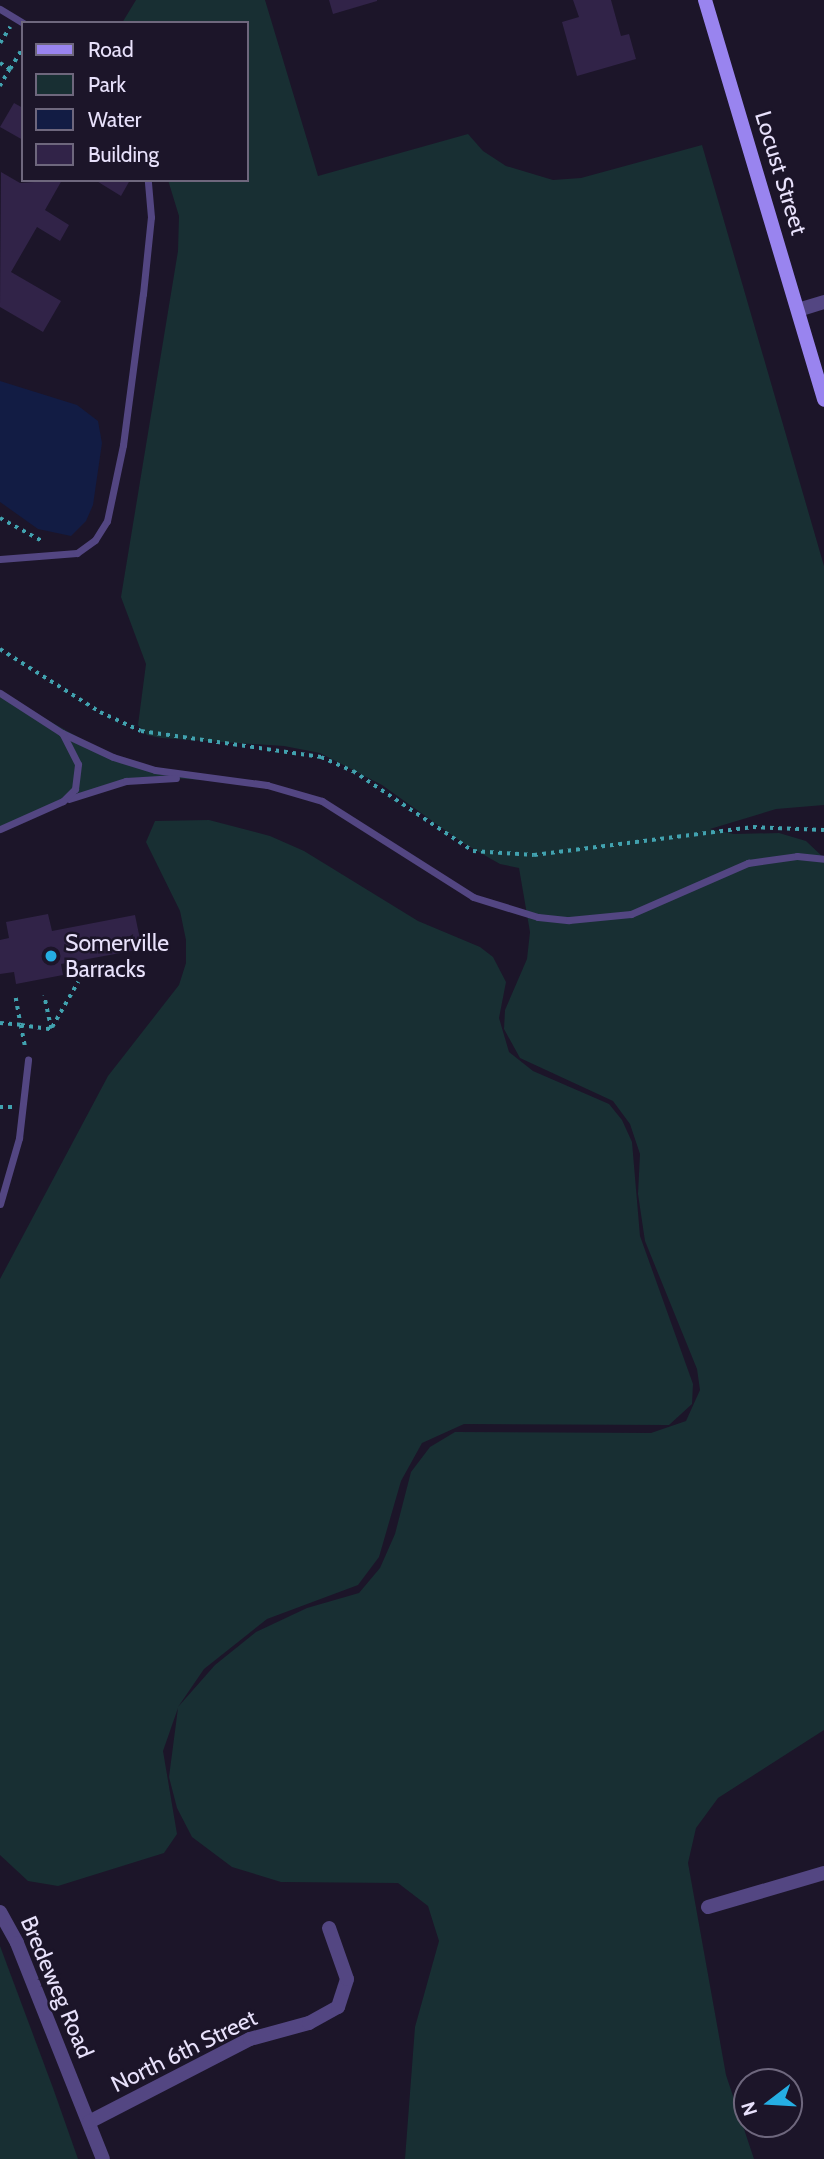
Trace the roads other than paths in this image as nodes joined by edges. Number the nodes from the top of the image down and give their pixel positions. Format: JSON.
{"nodes":[{"id":1,"x":705,"y":0,"type":"edge"},
{"id":2,"x":0,"y":9,"type":"edge"},
{"id":3,"x":21,"y":22,"type":"edge"},
{"id":4,"x":148,"y":182,"type":"edge"},
{"id":5,"x":824,"y":302,"type":"edge"},
{"id":6,"x":798,"y":310,"type":"junction"},
{"id":7,"x":824,"y":400,"type":"edge"},
{"id":8,"x":0,"y":559,"type":"edge"},
{"id":9,"x":0,"y":693,"type":"edge"},
{"id":10,"x":62,"y":733,"type":"junction"},
{"id":11,"x":201,"y":780,"type":"junction"},
{"id":12,"x":63,"y":801,"type":"junction"},
{"id":13,"x":0,"y":830,"type":"edge"},
{"id":14,"x":824,"y":859,"type":"edge"},
{"id":15,"x":28,"y":1060,"type":"road end"},
{"id":16,"x":0,"y":1204,"type":"edge"},
{"id":17,"x":824,"y":1873,"type":"edge"},
{"id":18,"x":708,"y":1907,"type":"dead end"},
{"id":19,"x":0,"y":1912,"type":"edge"},
{"id":20,"x":329,"y":1928,"type":"dead end"},
{"id":21,"x":89,"y":2122,"type":"junction"},
{"id":22,"x":103,"y":2159,"type":"edge"}],
"edges":[{"from":1,"to":6,"type":"street","name":"Locust Street"},
{"from":2,"to":3,"type":"lane"},
{"from":4,"to":8,"type":"lane"},
{"from":5,"to":6,"type":"street"},
{"from":6,"to":7,"type":"street","name":"Locust Street"},
{"from":9,"to":10,"type":"lane"},
{"from":10,"to":11,"type":"lane"},
{"from":10,"to":12,"type":"lane"},
{"from":11,"to":12,"type":"lane"},
{"from":11,"to":14,"type":"lane"},
{"from":12,"to":13,"type":"lane"},
{"from":15,"to":16,"type":"lane"},
{"from":17,"to":18,"type":"street"},
{"from":19,"to":21,"type":"street","name":"Bredeweg Road"},
{"from":20,"to":21,"type":"street","name":"North 6th Street"},
{"from":21,"to":22,"type":"street","name":"Bredeweg Road"}]}
